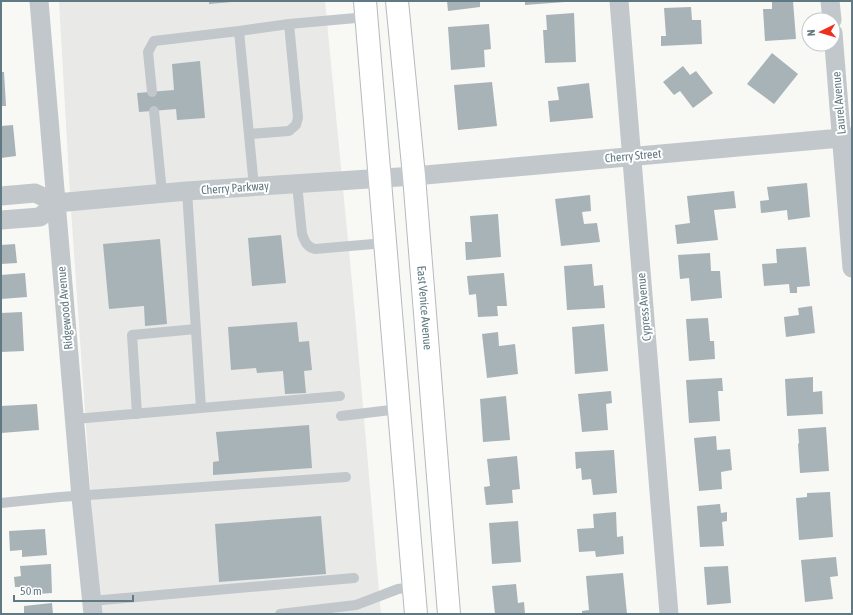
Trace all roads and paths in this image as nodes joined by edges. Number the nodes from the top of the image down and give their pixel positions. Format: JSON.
{"nodes":[{"id":1,"x":39,"y":1,"type":"edge"},
{"id":2,"x":397,"y":1,"type":"edge"},
{"id":3,"x":619,"y":1,"type":"edge"},
{"id":4,"x":830,"y":1,"type":"edge"},
{"id":5,"x":366,"y":9,"type":"edge"},
{"id":6,"x":831,"y":12,"type":"edge"},
{"id":7,"x":289,"y":24,"type":"junction"},
{"id":8,"x":238,"y":31,"type":"junction"},
{"id":9,"x":836,"y":52,"type":"edge"},
{"id":10,"x":152,"y":92,"type":"dead end"},
{"id":11,"x":154,"y":111,"type":"dead end"},
{"id":12,"x":249,"y":134,"type":"junction"},
{"id":13,"x":847,"y":138,"type":"edge"},
{"id":14,"x":632,"y":156,"type":"junction"},
{"id":15,"x":414,"y":176,"type":"junction"},
{"id":16,"x":379,"y":178,"type":"junction"},
{"id":17,"x":297,"y":184,"type":"junction"},
{"id":18,"x":254,"y":187,"type":"junction"},
{"id":19,"x":187,"y":191,"type":"junction"},
{"id":20,"x":162,"y":194,"type":"junction"},
{"id":21,"x":1,"y":196,"type":"edge"},
{"id":22,"x":56,"y":202,"type":"junction"},
{"id":23,"x":1,"y":220,"type":"edge"},
{"id":24,"x":385,"y":243,"type":"junction"},
{"id":25,"x":852,"y":268,"type":"edge"},
{"id":26,"x":196,"y":328,"type":"junction"},
{"id":27,"x":340,"y":396,"type":"dead end"},
{"id":28,"x":201,"y":408,"type":"junction"},
{"id":29,"x":399,"y":409,"type":"junction"},
{"id":30,"x":137,"y":414,"type":"junction"},
{"id":31,"x":342,"y":416,"type":"dead end"},
{"id":32,"x":75,"y":419,"type":"junction"},
{"id":33,"x":346,"y":477,"type":"dead end"},
{"id":34,"x":82,"y":496,"type":"junction"},
{"id":35,"x":1,"y":503,"type":"edge"},
{"id":36,"x":354,"y":578,"type":"dead end"},
{"id":37,"x":414,"y":587,"type":"junction"},
{"id":38,"x":92,"y":607,"type":"edge"},
{"id":39,"x":280,"y":614,"type":"edge"},
{"id":40,"x":416,"y":614,"type":"edge"},
{"id":41,"x":449,"y":614,"type":"edge"},
{"id":42,"x":669,"y":614,"type":"edge"}],
"edges":[{"from":1,"to":22,"type":"street","name":"Ridgewood Avenue"},
{"from":2,"to":15,"type":"main road","name":"East Venice Avenue"},
{"from":3,"to":14,"type":"street","name":"Cypress Avenue"},
{"from":4,"to":6,"type":"street"},
{"from":5,"to":7,"type":"lane"},
{"from":5,"to":16,"type":"main road"},
{"from":7,"to":8,"type":"lane"},
{"from":7,"to":12,"type":"lane"},
{"from":8,"to":10,"type":"lane"},
{"from":8,"to":12,"type":"lane"},
{"from":9,"to":13,"type":"street","name":"Laurel Avenue"},
{"from":11,"to":20,"type":"lane"},
{"from":12,"to":18,"type":"lane"},
{"from":13,"to":14,"type":"street","name":"Cherry Street"},
{"from":13,"to":25,"type":"street","name":"Laurel Avenue"},
{"from":14,"to":15,"type":"street","name":"Cherry Street"},
{"from":14,"to":42,"type":"street","name":"Cypress Avenue"},
{"from":15,"to":16,"type":"street","name":"Cherry Parkway"},
{"from":15,"to":41,"type":"main road","name":"East Venice Avenue"},
{"from":16,"to":17,"type":"street","name":"Cherry Parkway"},
{"from":16,"to":24,"type":"main road"},
{"from":17,"to":18,"type":"street","name":"Cherry Parkway"},
{"from":17,"to":24,"type":"lane"},
{"from":18,"to":19,"type":"street","name":"Cherry Parkway"},
{"from":19,"to":20,"type":"street","name":"Cherry Parkway"},
{"from":19,"to":26,"type":"lane"},
{"from":20,"to":22,"type":"street","name":"Cherry Parkway"},
{"from":21,"to":22,"type":"street"},
{"from":22,"to":23,"type":"street"},
{"from":22,"to":32,"type":"street","name":"Ridgewood Avenue"},
{"from":24,"to":29,"type":"main road"},
{"from":26,"to":28,"type":"lane"},
{"from":26,"to":30,"type":"lane"},
{"from":27,"to":28,"type":"lane"},
{"from":28,"to":30,"type":"lane"},
{"from":29,"to":31,"type":"lane"},
{"from":29,"to":37,"type":"main road"},
{"from":30,"to":32,"type":"lane"},
{"from":32,"to":34,"type":"street","name":"Ridgewood Avenue"},
{"from":33,"to":34,"type":"lane"},
{"from":34,"to":35,"type":"lane"},
{"from":34,"to":38,"type":"street","name":"Ridgewood Avenue"},
{"from":36,"to":38,"type":"lane"},
{"from":37,"to":39,"type":"lane"},
{"from":37,"to":40,"type":"main road"}]}
